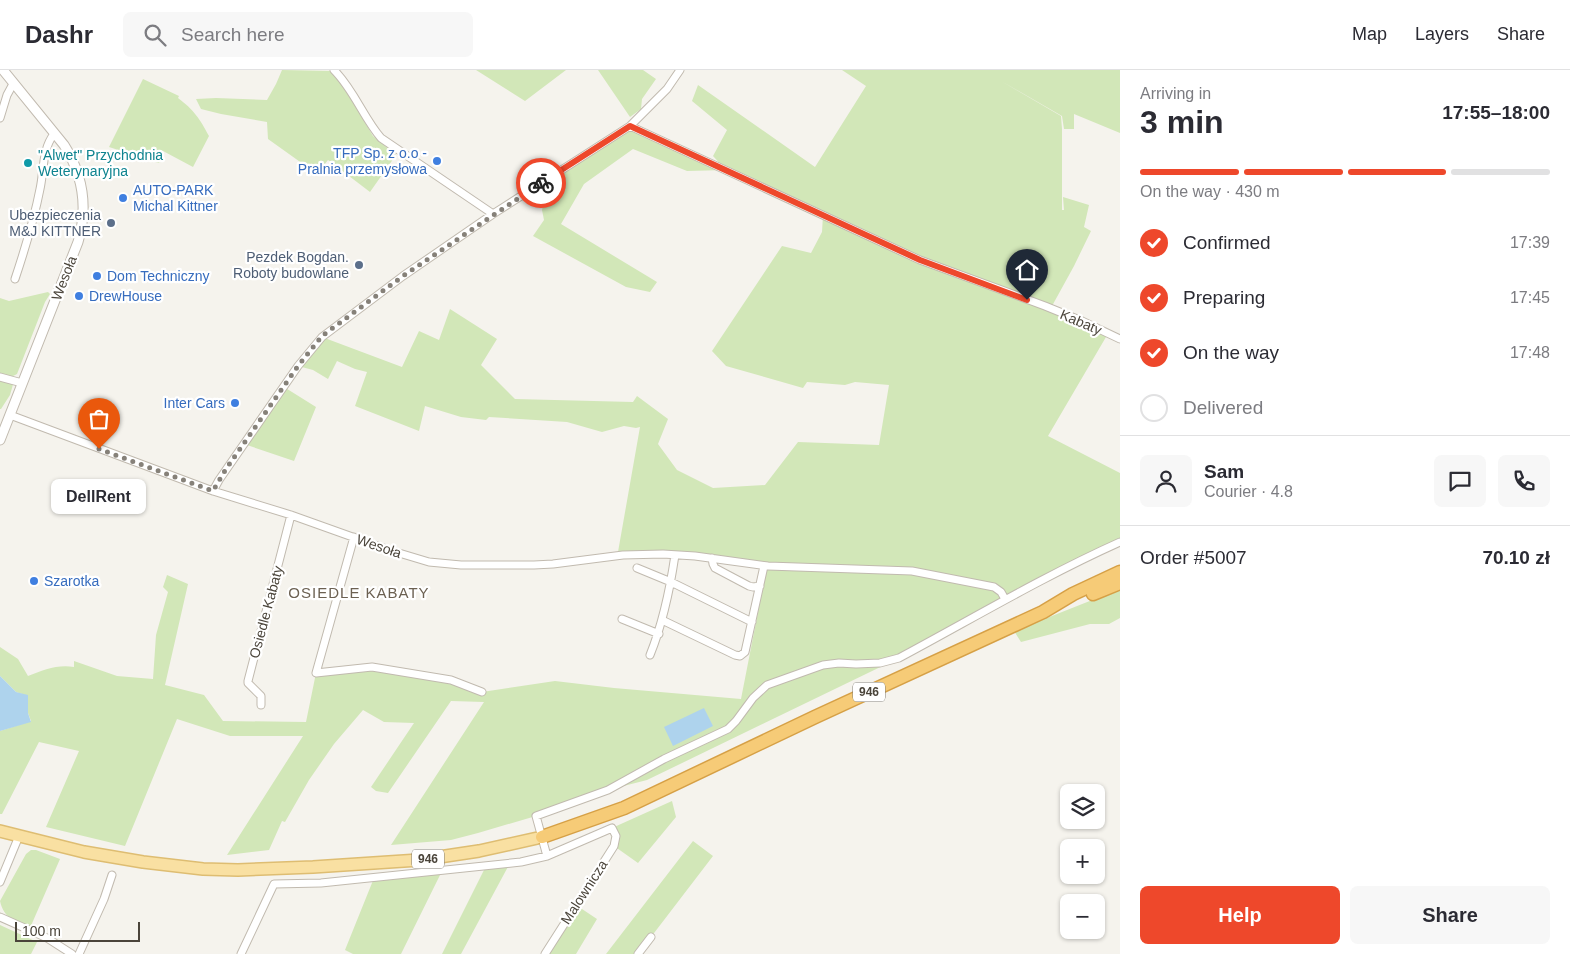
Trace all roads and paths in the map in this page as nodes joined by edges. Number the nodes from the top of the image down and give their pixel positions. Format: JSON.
{"nodes":[{"id":1,"x":3,"y":70,"type":"edge"},
{"id":2,"x":334,"y":70,"type":"edge"},
{"id":3,"x":680,"y":70,"type":"edge"},
{"id":4,"x":13,"y":84,"type":"junction"},
{"id":5,"x":0,"y":118,"type":"edge"},
{"id":6,"x":630,"y":126,"type":"junction"},
{"id":7,"x":54,"y":134,"type":"junction"},
{"id":8,"x":493,"y":214,"type":"junction"},
{"id":9,"x":15,"y":279,"type":"dead end"},
{"id":10,"x":1120,"y":339,"type":"edge"},
{"id":11,"x":0,"y":377,"type":"edge"},
{"id":12,"x":22,"y":383,"type":"junction"},
{"id":13,"x":10,"y":415,"type":"junction"},
{"id":14,"x":0,"y":440,"type":"edge"},
{"id":15,"x":213,"y":491,"type":"junction"},
{"id":16,"x":292,"y":515,"type":"junction"},
{"id":17,"x":354,"y":537,"type":"junction"},
{"id":18,"x":1120,"y":542,"type":"edge"},
{"id":19,"x":675,"y":555,"type":"junction"},
{"id":20,"x":712,"y":558,"type":"junction"},
{"id":21,"x":766,"y":566,"type":"junction"},
{"id":22,"x":637,"y":568,"type":"dead end"},
{"id":23,"x":1120,"y":572,"type":"edge"},
{"id":24,"x":671,"y":582,"type":"junction"},
{"id":25,"x":1120,"y":583,"type":"edge"},
{"id":26,"x":760,"y":586,"type":"junction"},
{"id":27,"x":1005,"y":599,"type":"junction"},
{"id":28,"x":1043,"y":612,"type":"junction"},
{"id":29,"x":622,"y":619,"type":"dead end"},
{"id":30,"x":662,"y":620,"type":"junction"},
{"id":31,"x":752,"y":622,"type":"junction"},
{"id":32,"x":659,"y":634,"type":"junction"},
{"id":33,"x":650,"y":655,"type":"dead end"},
{"id":34,"x":482,"y":692,"type":"dead end"},
{"id":35,"x":261,"y":705,"type":"dead end"},
{"id":36,"x":0,"y":831,"type":"edge"},
{"id":37,"x":19,"y":836,"type":"junction"},
{"id":38,"x":542,"y":837,"type":"junction"},
{"id":39,"x":547,"y":856,"type":"junction"},
{"id":40,"x":112,"y":875,"type":"dead end"},
{"id":41,"x":0,"y":882,"type":"edge"},
{"id":42,"x":0,"y":917,"type":"edge"},
{"id":43,"x":651,"y":937,"type":"dead end"},
{"id":44,"x":72,"y":954,"type":"edge"},
{"id":45,"x":79,"y":954,"type":"edge"},
{"id":46,"x":241,"y":954,"type":"edge"},
{"id":47,"x":545,"y":954,"type":"edge"},
{"id":48,"x":638,"y":954,"type":"edge"}],
"edges":[{"from":1,"to":4,"type":"street","name":"Wesoła"},
{"from":2,"to":8,"type":"street"},
{"from":3,"to":6,"type":"street"},
{"from":4,"to":5,"type":"street"},
{"from":4,"to":7,"type":"street","name":"Wesoła"},
{"from":6,"to":8,"type":"street"},
{"from":6,"to":10,"type":"street","name":"Kabaty"},
{"from":7,"to":9,"type":"street"},
{"from":7,"to":12,"type":"street","name":"Wesoła"},
{"from":8,"to":15,"type":"street"},
{"from":11,"to":12,"type":"street"},
{"from":12,"to":13,"type":"street","name":"Wesoła"},
{"from":13,"to":14,"type":"street","name":"Wesoła"},
{"from":13,"to":15,"type":"street","name":"Wesoła"},
{"from":15,"to":16,"type":"street","name":"Wesoła"},
{"from":16,"to":17,"type":"street","name":"Wesoła"},
{"from":16,"to":35,"type":"street","name":"Osiedle Kabaty"},
{"from":17,"to":19,"type":"street","name":"Wesoła"},
{"from":17,"to":34,"type":"street"},
{"from":18,"to":27,"type":"street"},
{"from":19,"to":20,"type":"street","name":"Wesoła"},
{"from":19,"to":24,"type":"street"},
{"from":20,"to":21,"type":"street","name":"Wesoła"},
{"from":20,"to":26,"type":"street"},
{"from":21,"to":26,"type":"street"},
{"from":21,"to":27,"type":"street","name":"Wesoła"},
{"from":22,"to":24,"type":"street"},
{"from":23,"to":28,"type":"highway","number":"946"},
{"from":24,"to":30,"type":"street"},
{"from":24,"to":31,"type":"street"},
{"from":25,"to":28,"type":"highway","number":"946"},
{"from":26,"to":31,"type":"street"},
{"from":27,"to":38,"type":"street"},
{"from":28,"to":38,"type":"highway","number":"946"},
{"from":29,"to":32,"type":"street"},
{"from":30,"to":31,"type":"street"},
{"from":30,"to":32,"type":"street"},
{"from":32,"to":33,"type":"street"},
{"from":36,"to":37,"type":"main road","number":"946"},
{"from":37,"to":38,"type":"main road","number":"946"},
{"from":37,"to":41,"type":"street"},
{"from":38,"to":39,"type":"street"},
{"from":39,"to":46,"type":"street"},
{"from":39,"to":47,"type":"street","name":"Malownicza"},
{"from":40,"to":45,"type":"street"},
{"from":42,"to":44,"type":"street"},
{"from":43,"to":48,"type":"street"}]}
